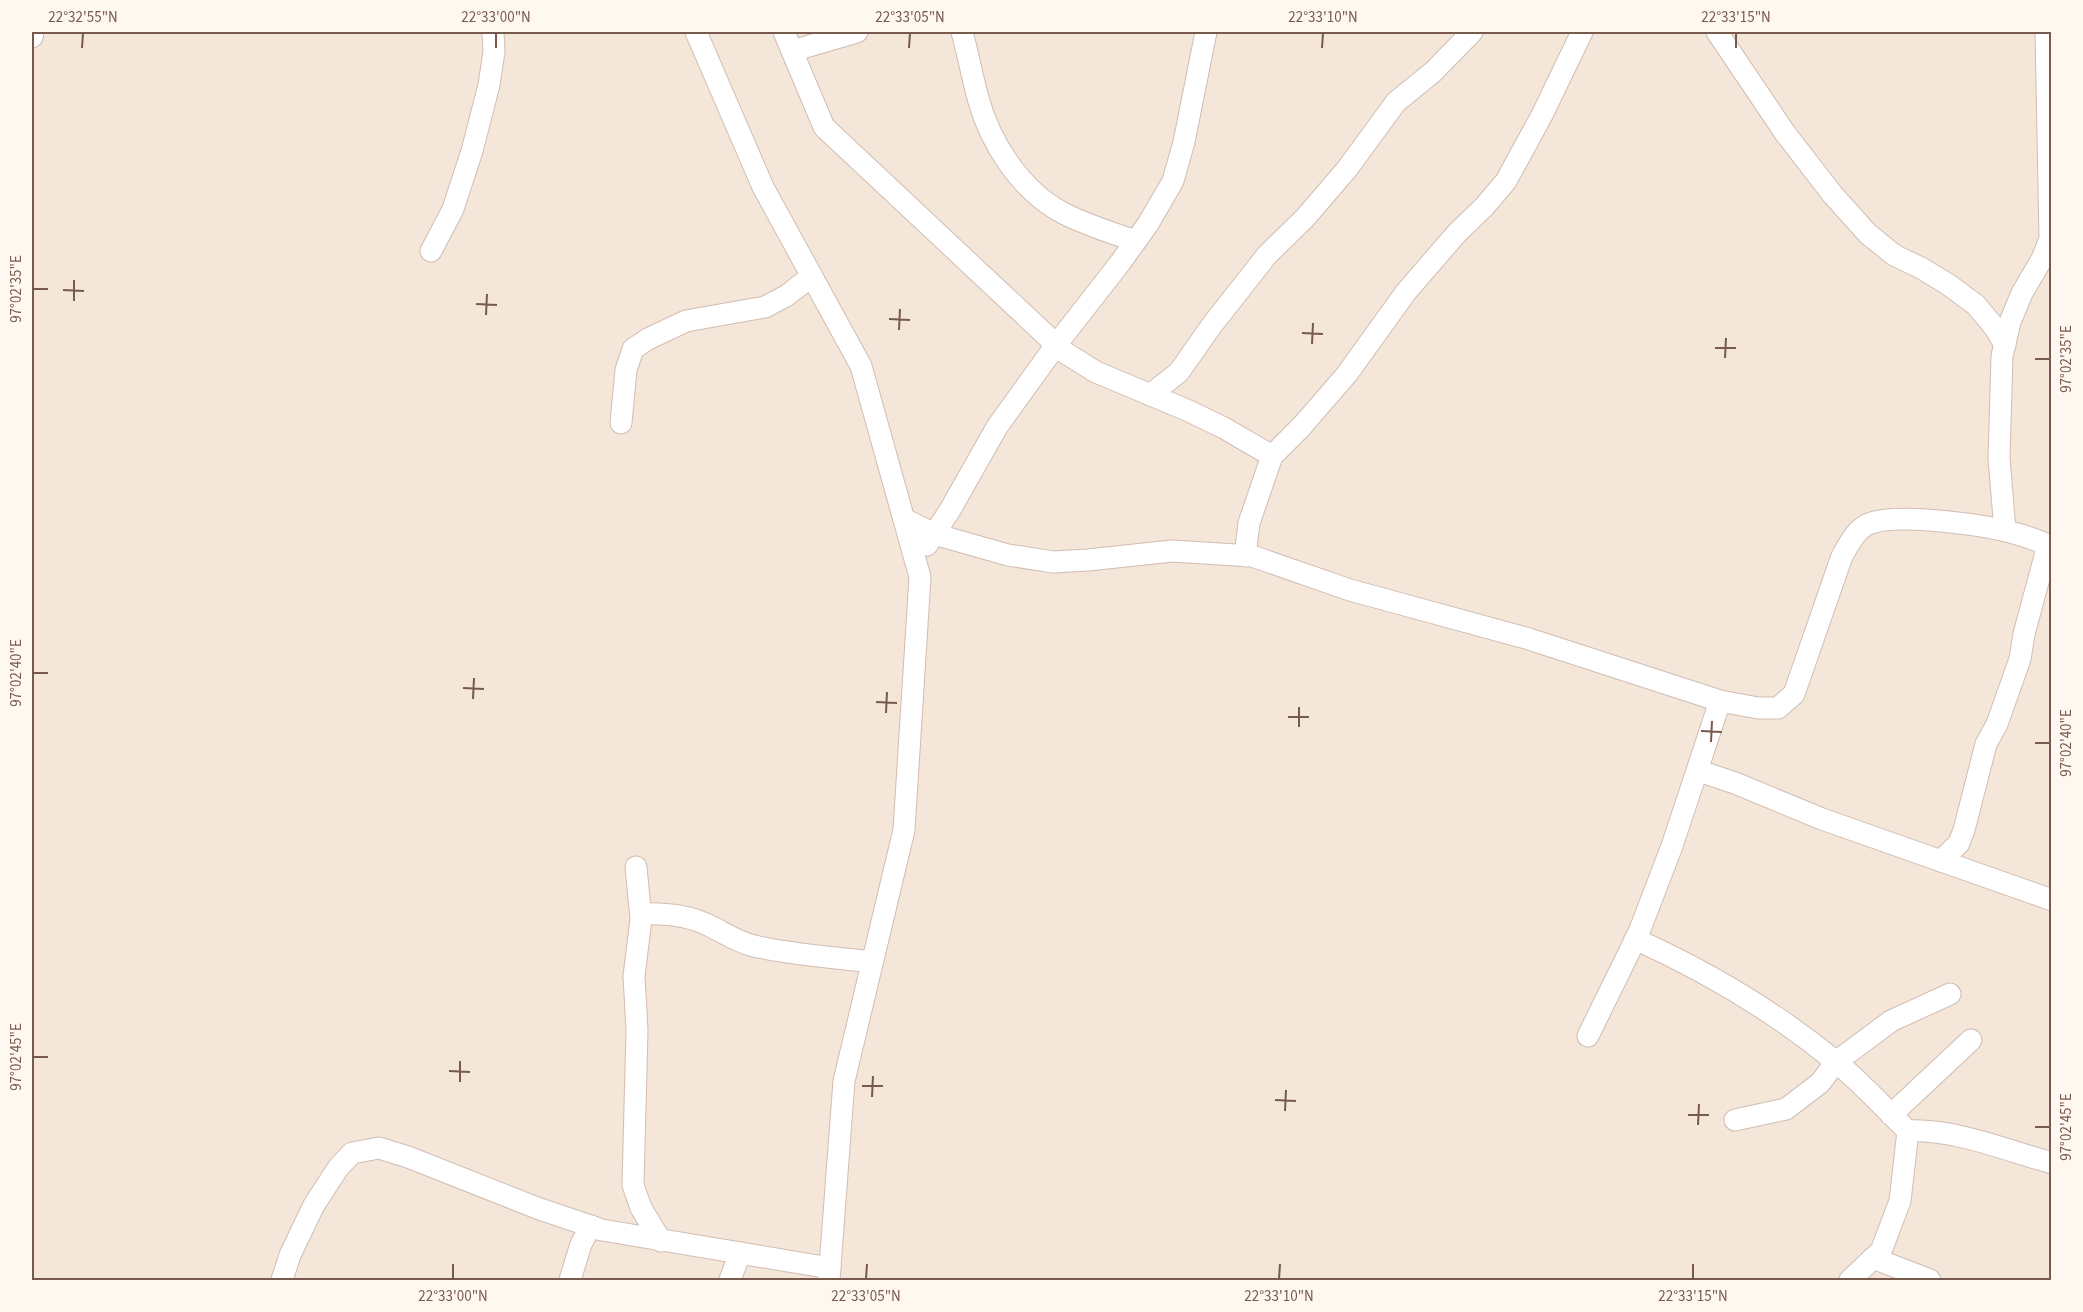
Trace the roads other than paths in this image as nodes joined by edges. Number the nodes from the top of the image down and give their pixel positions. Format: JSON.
{"nodes":[{"id":1,"x":33,"y":32,"type":"edge"},
{"id":2,"x":493,"y":32,"type":"edge"},
{"id":3,"x":696,"y":32,"type":"edge"},
{"id":4,"x":784,"y":32,"type":"edge"},
{"id":5,"x":856,"y":32,"type":"edge"},
{"id":6,"x":962,"y":32,"type":"edge"},
{"id":7,"x":1206,"y":32,"type":"edge"},
{"id":8,"x":1472,"y":32,"type":"edge"},
{"id":9,"x":1582,"y":32,"type":"edge"},
{"id":10,"x":1717,"y":32,"type":"edge"},
{"id":11,"x":2046,"y":32,"type":"edge"},
{"id":12,"x":32,"y":37,"type":"edge"},
{"id":13,"x":1453,"y":40,"type":"edge"},
{"id":14,"x":792,"y":51,"type":"junction"},
{"id":15,"x":2051,"y":239,"type":"edge"},
{"id":16,"x":1136,"y":241,"type":"junction"},
{"id":17,"x":431,"y":251,"type":"dead end"},
{"id":18,"x":812,"y":276,"type":"junction"},
{"id":19,"x":1056,"y":345,"type":"junction"},
{"id":20,"x":2005,"y":345,"type":"junction"},
{"id":21,"x":1150,"y":395,"type":"junction"},
{"id":22,"x":621,"y":423,"type":"dead end"},
{"id":23,"x":1272,"y":456,"type":"junction"},
{"id":24,"x":904,"y":519,"type":"junction"},
{"id":25,"x":2006,"y":531,"type":"junction"},
{"id":26,"x":934,"y":534,"type":"junction"},
{"id":27,"x":2050,"y":545,"type":"edge"},
{"id":28,"x":1245,"y":555,"type":"junction"},
{"id":29,"x":916,"y":562,"type":"junction"},
{"id":30,"x":1720,"y":701,"type":"junction"},
{"id":31,"x":1699,"y":771,"type":"junction"},
{"id":32,"x":1941,"y":861,"type":"junction"},
{"id":33,"x":636,"y":867,"type":"dead end"},
{"id":34,"x":2052,"y":900,"type":"edge"},
{"id":35,"x":641,"y":914,"type":"junction"},
{"id":36,"x":1635,"y":939,"type":"junction"},
{"id":37,"x":872,"y":962,"type":"junction"},
{"id":38,"x":1950,"y":994,"type":"dead end"},
{"id":39,"x":1588,"y":1036,"type":"dead end"},
{"id":40,"x":1971,"y":1040,"type":"dead end"},
{"id":41,"x":1836,"y":1062,"type":"junction"},
{"id":42,"x":1891,"y":1115,"type":"junction"},
{"id":43,"x":1735,"y":1120,"type":"dead end"},
{"id":44,"x":1908,"y":1131,"type":"junction"},
{"id":45,"x":2052,"y":1163,"type":"edge"},
{"id":46,"x":591,"y":1226,"type":"junction"},
{"id":47,"x":662,"y":1241,"type":"junction"},
{"id":48,"x":741,"y":1253,"type":"junction"},
{"id":49,"x":1873,"y":1258,"type":"junction"},
{"id":50,"x":829,"y":1274,"type":"edge"},
{"id":51,"x":282,"y":1281,"type":"edge"},
{"id":52,"x":570,"y":1281,"type":"edge"},
{"id":53,"x":730,"y":1281,"type":"edge"},
{"id":54,"x":1850,"y":1281,"type":"edge"},
{"id":55,"x":1930,"y":1281,"type":"edge"}],
"edges":[{"from":1,"to":12,"type":"street"},
{"from":2,"to":17,"type":"street"},
{"from":3,"to":18,"type":"street"},
{"from":4,"to":14,"type":"street"},
{"from":5,"to":14,"type":"street"},
{"from":6,"to":16,"type":"street"},
{"from":7,"to":16,"type":"street"},
{"from":8,"to":13,"type":"street"},
{"from":9,"to":23,"type":"street"},
{"from":10,"to":20,"type":"street"},
{"from":11,"to":15,"type":"street"},
{"from":13,"to":21,"type":"street"},
{"from":14,"to":19,"type":"street"},
{"from":15,"to":20,"type":"street"},
{"from":16,"to":19,"type":"street"},
{"from":18,"to":22,"type":"street"},
{"from":18,"to":24,"type":"street"},
{"from":19,"to":21,"type":"street"},
{"from":19,"to":26,"type":"street"},
{"from":20,"to":25,"type":"street"},
{"from":21,"to":23,"type":"street"},
{"from":23,"to":28,"type":"street"},
{"from":24,"to":26,"type":"street"},
{"from":24,"to":29,"type":"street"},
{"from":25,"to":27,"type":"street"},
{"from":25,"to":30,"type":"street"},
{"from":26,"to":28,"type":"street"},
{"from":26,"to":29,"type":"street"},
{"from":27,"to":32,"type":"street"},
{"from":28,"to":30,"type":"street"},
{"from":29,"to":37,"type":"street"},
{"from":30,"to":31,"type":"street"},
{"from":31,"to":32,"type":"street"},
{"from":31,"to":36,"type":"street"},
{"from":32,"to":34,"type":"street"},
{"from":33,"to":35,"type":"street"},
{"from":35,"to":37,"type":"street"},
{"from":35,"to":47,"type":"street"},
{"from":36,"to":39,"type":"street"},
{"from":36,"to":41,"type":"street"},
{"from":37,"to":50,"type":"street"},
{"from":38,"to":41,"type":"street"},
{"from":40,"to":42,"type":"street"},
{"from":41,"to":42,"type":"street"},
{"from":41,"to":43,"type":"street"},
{"from":42,"to":44,"type":"street"},
{"from":44,"to":45,"type":"street"},
{"from":44,"to":49,"type":"street"},
{"from":46,"to":47,"type":"street"},
{"from":46,"to":51,"type":"street"},
{"from":46,"to":52,"type":"street"},
{"from":47,"to":48,"type":"street"},
{"from":48,"to":50,"type":"street"},
{"from":48,"to":53,"type":"street"},
{"from":49,"to":54,"type":"street"},
{"from":49,"to":55,"type":"street"}]}
